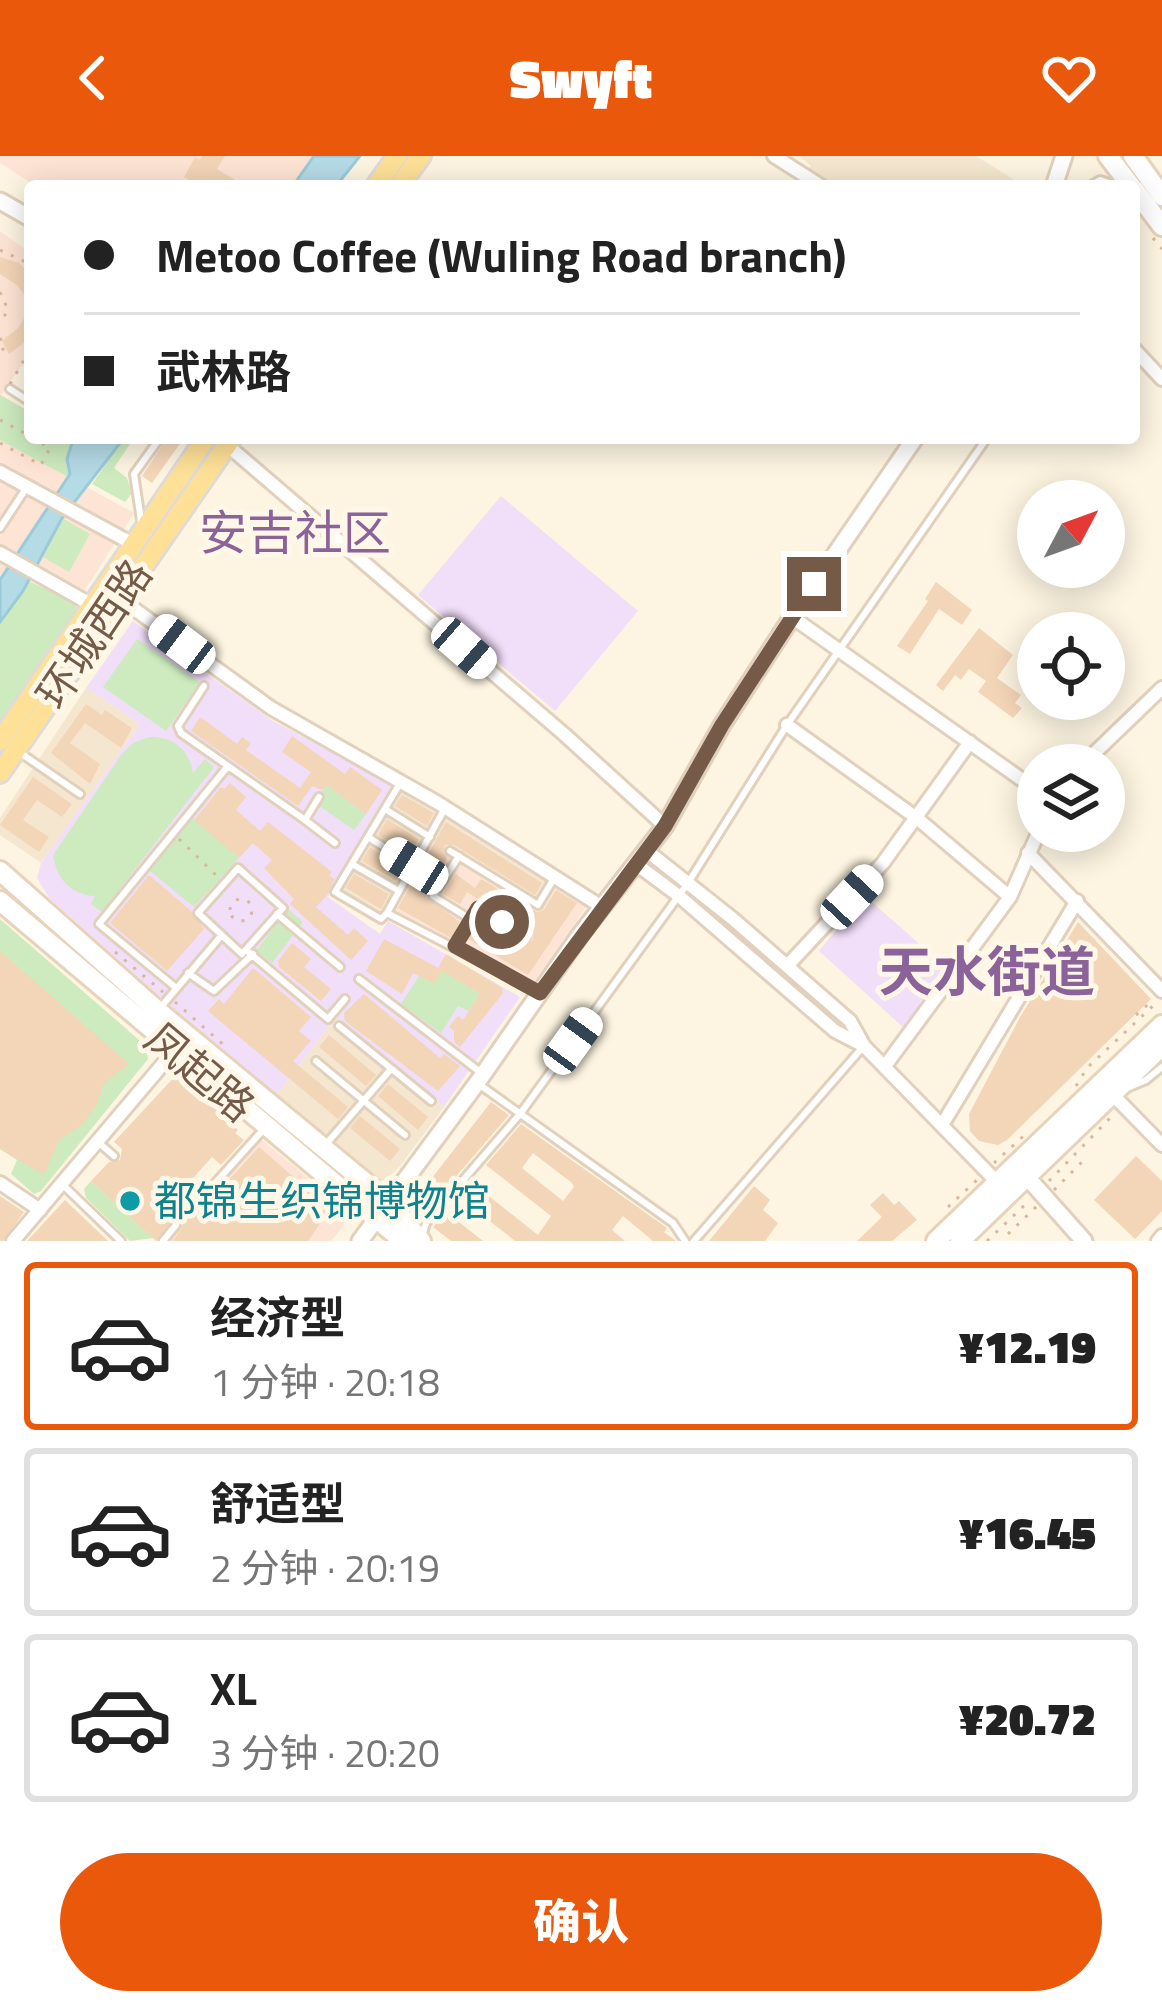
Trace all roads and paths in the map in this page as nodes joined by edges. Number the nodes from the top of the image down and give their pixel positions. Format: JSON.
{"nodes":[{"id":1,"x":774,"y":156,"type":"edge"},
{"id":2,"x":1133,"y":156,"type":"edge"},
{"id":3,"x":811,"y":180,"type":"edge"},
{"id":4,"x":1162,"y":196,"type":"edge"},
{"id":5,"x":1140,"y":200,"type":"edge"},
{"id":6,"x":1162,"y":226,"type":"edge"},
{"id":7,"x":0,"y":292,"type":"edge"},
{"id":8,"x":0,"y":323,"type":"edge"},
{"id":9,"x":0,"y":338,"type":"edge"},
{"id":10,"x":0,"y":351,"type":"edge"},
{"id":11,"x":1140,"y":355,"type":"edge"},
{"id":12,"x":24,"y":358,"type":"edge"},
{"id":13,"x":1162,"y":379,"type":"edge"},
{"id":14,"x":10,"y":389,"type":"joint"},
{"id":15,"x":24,"y":398,"type":"edge"},
{"id":16,"x":0,"y":443,"type":"edge"},
{"id":17,"x":43,"y":444,"type":"edge"},
{"id":18,"x":156,"y":444,"type":"edge"},
{"id":19,"x":202,"y":444,"type":"edge"},
{"id":20,"x":229,"y":444,"type":"edge"},
{"id":21,"x":232,"y":444,"type":"edge"},
{"id":22,"x":910,"y":444,"type":"edge"},
{"id":23,"x":983,"y":444,"type":"edge"},
{"id":24,"x":0,"y":472,"type":"edge"},
{"id":25,"x":27,"y":487,"type":"junction"},
{"id":26,"x":0,"y":528,"type":"edge"},
{"id":27,"x":138,"y":536,"type":"junction"},
{"id":28,"x":3,"y":555,"type":"edge"},
{"id":29,"x":119,"y":598,"type":"junction"},
{"id":30,"x":92,"y":605,"type":"junction"},
{"id":31,"x":791,"y":617,"type":"junction"},
{"id":32,"x":838,"y":650,"type":"junction"},
{"id":33,"x":204,"y":686,"type":"dead end"},
{"id":34,"x":1162,"y":688,"type":"edge"},
{"id":35,"x":787,"y":725,"type":"junction"},
{"id":36,"x":970,"y":742,"type":"junction"},
{"id":37,"x":1104,"y":744,"type":"edge"},
{"id":38,"x":8,"y":745,"type":"edge"},
{"id":39,"x":227,"y":766,"type":"junction"},
{"id":40,"x":0,"y":773,"type":"edge"},
{"id":41,"x":1017,"y":776,"type":"edge"},
{"id":42,"x":401,"y":782,"type":"junction"},
{"id":43,"x":80,"y":794,"type":"dead end"},
{"id":44,"x":319,"y":797,"type":"dead end"},
{"id":45,"x":446,"y":808,"type":"junction"},
{"id":46,"x":385,"y":809,"type":"junction"},
{"id":47,"x":305,"y":820,"type":"junction"},
{"id":48,"x":917,"y":820,"type":"junction"},
{"id":49,"x":665,"y":826,"type":"junction"},
{"id":50,"x":174,"y":834,"type":"junction"},
{"id":51,"x":368,"y":837,"type":"junction"},
{"id":52,"x":430,"y":837,"type":"junction"},
{"id":53,"x":335,"y":843,"type":"dead end"},
{"id":54,"x":450,"y":850,"type":"dead end"},
{"id":55,"x":1028,"y":853,"type":"joint"},
{"id":56,"x":459,"y":856,"type":"junction"},
{"id":57,"x":641,"y":857,"type":"junction"},
{"id":58,"x":352,"y":864,"type":"junction"},
{"id":59,"x":414,"y":866,"type":"junction"},
{"id":60,"x":0,"y":871,"type":"edge"},
{"id":61,"x":555,"y":877,"type":"junction"},
{"id":62,"x":225,"y":883,"type":"junction"},
{"id":63,"x":688,"y":883,"type":"junction"},
{"id":64,"x":399,"y":891,"type":"junction"},
{"id":65,"x":679,"y":896,"type":"junction"},
{"id":66,"x":1010,"y":897,"type":"junction"},
{"id":67,"x":0,"y":901,"type":"edge"},
{"id":68,"x":1077,"y":902,"type":"junction"},
{"id":69,"x":602,"y":907,"type":"junction"},
{"id":70,"x":387,"y":913,"type":"junction"},
{"id":71,"x":277,"y":914,"type":"junction"},
{"id":72,"x":470,"y":919,"type":"junction"},
{"id":73,"x":222,"y":934,"type":"junction"},
{"id":74,"x":526,"y":937,"type":"dead end"},
{"id":75,"x":455,"y":946,"type":"junction"},
{"id":76,"x":249,"y":952,"type":"junction"},
{"id":77,"x":788,"y":965,"type":"junction"},
{"id":78,"x":340,"y":967,"type":"dead end"},
{"id":79,"x":188,"y":973,"type":"junction"},
{"id":80,"x":359,"y":979,"type":"dead end"},
{"id":81,"x":175,"y":987,"type":"junction"},
{"id":82,"x":540,"y":993,"type":"junction"},
{"id":83,"x":1160,"y":993,"type":"edge"},
{"id":84,"x":345,"y":999,"type":"dead end"},
{"id":85,"x":158,"y":1011,"type":"junction"},
{"id":86,"x":1136,"y":1016,"type":"dead end"},
{"id":87,"x":1162,"y":1024,"type":"edge"},
{"id":88,"x":339,"y":1026,"type":"dead end"},
{"id":89,"x":864,"y":1046,"type":"junction"},
{"id":90,"x":1162,"y":1046,"type":"edge"},
{"id":91,"x":174,"y":1051,"type":"junction"},
{"id":92,"x":316,"y":1061,"type":"dead end"},
{"id":93,"x":884,"y":1066,"type":"junction"},
{"id":94,"x":1162,"y":1067,"type":"edge"},
{"id":95,"x":391,"y":1069,"type":"junction"},
{"id":96,"x":481,"y":1078,"type":"junction"},
{"id":97,"x":1118,"y":1099,"type":"junction"},
{"id":98,"x":364,"y":1100,"type":"junction"},
{"id":99,"x":431,"y":1101,"type":"dead end"},
{"id":100,"x":520,"y":1114,"type":"junction"},
{"id":101,"x":942,"y":1125,"type":"junction"},
{"id":102,"x":266,"y":1127,"type":"junction"},
{"id":103,"x":405,"y":1135,"type":"dead end"},
{"id":104,"x":98,"y":1142,"type":"junction"},
{"id":105,"x":1162,"y":1145,"type":"edge"},
{"id":106,"x":325,"y":1148,"type":"junction"},
{"id":107,"x":114,"y":1156,"type":"dead end"},
{"id":108,"x":1082,"y":1161,"type":"dead end"},
{"id":109,"x":997,"y":1182,"type":"junction"},
{"id":110,"x":0,"y":1183,"type":"edge"},
{"id":111,"x":62,"y":1184,"type":"junction"},
{"id":112,"x":1039,"y":1192,"type":"junction"},
{"id":113,"x":388,"y":1201,"type":"junction"},
{"id":114,"x":40,"y":1210,"type":"junction"},
{"id":115,"x":190,"y":1211,"type":"dead end"},
{"id":116,"x":374,"y":1218,"type":"junction"},
{"id":117,"x":176,"y":1225,"type":"dead end"},
{"id":118,"x":1008,"y":1234,"type":"dead end"},
{"id":119,"x":13,"y":1241,"type":"edge"},
{"id":120,"x":121,"y":1241,"type":"edge"},
{"id":121,"x":163,"y":1241,"type":"edge"},
{"id":122,"x":361,"y":1241,"type":"edge"},
{"id":123,"x":403,"y":1241,"type":"edge"},
{"id":124,"x":421,"y":1241,"type":"edge"},
{"id":125,"x":689,"y":1241,"type":"edge"},
{"id":126,"x":936,"y":1241,"type":"edge"},
{"id":127,"x":960,"y":1241,"type":"edge"},
{"id":128,"x":987,"y":1241,"type":"edge"},
{"id":129,"x":1084,"y":1241,"type":"edge"}],
"edges":[{"from":1,"to":3,"type":"street"},
{"from":2,"to":4,"type":"main road"},
{"from":5,"to":6,"type":"main road"},
{"from":7,"to":8,"type":"path"},
{"from":9,"to":10,"type":"path"},
{"from":11,"to":13,"type":"street"},
{"from":12,"to":14,"type":"path"},
{"from":14,"to":15,"type":"lane"},
{"from":16,"to":17,"type":"path"},
{"from":18,"to":27,"type":"lane"},
{"from":19,"to":27,"type":"main road","name":"环城西路"},
{"from":20,"to":29,"type":"main road","name":"环城西路"},
{"from":21,"to":49,"type":"street"},
{"from":22,"to":31,"type":"street"},
{"from":23,"to":32,"type":"lane"},
{"from":24,"to":25,"type":"street"},
{"from":25,"to":26,"type":"lane"},
{"from":25,"to":27,"type":"street"},
{"from":27,"to":30,"type":"main road","name":"环城西路"},
{"from":28,"to":30,"type":"street"},
{"from":29,"to":38,"type":"main road","name":"环城西路"},
{"from":29,"to":42,"type":"street"},
{"from":30,"to":38,"type":"main road","name":"环城西路"},
{"from":31,"to":32,"type":"street"},
{"from":31,"to":49,"type":"street"},
{"from":32,"to":35,"type":"lane"},
{"from":32,"to":36,"type":"street"},
{"from":33,"to":39,"type":"lane"},
{"from":34,"to":37,"type":"street"},
{"from":35,"to":48,"type":"street"},
{"from":35,"to":63,"type":"lane"},
{"from":36,"to":41,"type":"street"},
{"from":36,"to":48,"type":"street"},
{"from":38,"to":40,"type":"main road","name":"环城西路"},
{"from":38,"to":43,"type":"lane"},
{"from":39,"to":47,"type":"lane"},
{"from":39,"to":50,"type":"lane"},
{"from":42,"to":45,"type":"street"},
{"from":42,"to":46,"type":"lane"},
{"from":44,"to":47,"type":"lane"},
{"from":45,"to":52,"type":"lane"},
{"from":45,"to":61,"type":"street"},
{"from":46,"to":51,"type":"lane"},
{"from":46,"to":52,"type":"lane"},
{"from":47,"to":53,"type":"lane"},
{"from":48,"to":66,"type":"street"},
{"from":48,"to":77,"type":"street"},
{"from":49,"to":57,"type":"street"},
{"from":50,"to":62,"type":"path"},
{"from":50,"to":81,"type":"lane"},
{"from":51,"to":58,"type":"lane"},
{"from":51,"to":59,"type":"lane"},
{"from":52,"to":59,"type":"lane"},
{"from":54,"to":56,"type":"lane"},
{"from":55,"to":66,"type":"street"},
{"from":55,"to":68,"type":"street"},
{"from":56,"to":61,"type":"lane"},
{"from":56,"to":72,"type":"lane"},
{"from":57,"to":63,"type":"street"},
{"from":57,"to":65,"type":"street"},
{"from":57,"to":69,"type":"street"},
{"from":58,"to":64,"type":"lane"},
{"from":58,"to":70,"type":"lane"},
{"from":59,"to":64,"type":"lane"},
{"from":60,"to":85,"type":"main road"},
{"from":61,"to":69,"type":"street"},
{"from":62,"to":71,"type":"lane"},
{"from":62,"to":73,"type":"lane"},
{"from":63,"to":65,"type":"lane"},
{"from":63,"to":77,"type":"street"},
{"from":64,"to":70,"type":"lane"},
{"from":65,"to":89,"type":"street"},
{"from":65,"to":100,"type":"lane"},
{"from":66,"to":93,"type":"street"},
{"from":67,"to":91,"type":"main road","name":"凤起路"},
{"from":68,"to":83,"type":"street"},
{"from":68,"to":101,"type":"street"},
{"from":69,"to":82,"type":"street"},
{"from":70,"to":75,"type":"lane"},
{"from":71,"to":76,"type":"lane"},
{"from":71,"to":78,"type":"lane"},
{"from":72,"to":74,"type":"lane"},
{"from":72,"to":75,"type":"lane"},
{"from":73,"to":76,"type":"lane"},
{"from":73,"to":79,"type":"lane"},
{"from":75,"to":82,"type":"lane"},
{"from":76,"to":79,"type":"lane"},
{"from":76,"to":84,"type":"lane"},
{"from":77,"to":89,"type":"street"},
{"from":79,"to":81,"type":"lane"},
{"from":80,"to":96,"type":"lane"},
{"from":81,"to":85,"type":"lane"},
{"from":82,"to":96,"type":"street"},
{"from":83,"to":86,"type":"path"},
{"from":85,"to":106,"type":"main road"},
{"from":87,"to":109,"type":"main road"},
{"from":88,"to":95,"type":"lane"},
{"from":89,"to":93,"type":"street"},
{"from":89,"to":125,"type":"lane"},
{"from":90,"to":97,"type":"main road"},
{"from":91,"to":102,"type":"main road","name":"凤起路"},
{"from":91,"to":104,"type":"street"},
{"from":92,"to":98,"type":"lane"},
{"from":93,"to":101,"type":"street"},
{"from":94,"to":97,"type":"lane"},
{"from":95,"to":98,"type":"lane"},
{"from":95,"to":99,"type":"lane"},
{"from":96,"to":100,"type":"lane"},
{"from":96,"to":113,"type":"street"},
{"from":97,"to":105,"type":"street"},
{"from":97,"to":112,"type":"main road"},
{"from":97,"to":112,"type":"path"},
{"from":98,"to":103,"type":"lane"},
{"from":98,"to":106,"type":"lane"},
{"from":100,"to":124,"type":"lane"},
{"from":100,"to":125,"type":"lane"},
{"from":101,"to":109,"type":"street"},
{"from":102,"to":115,"type":"lane"},
{"from":102,"to":116,"type":"main road","name":"凤起路"},
{"from":104,"to":107,"type":"lane"},
{"from":104,"to":111,"type":"street"},
{"from":106,"to":113,"type":"main road"},
{"from":108,"to":112,"type":"path"},
{"from":109,"to":126,"type":"main road"},
{"from":110,"to":114,"type":"street"},
{"from":111,"to":114,"type":"street"},
{"from":111,"to":120,"type":"lane"},
{"from":112,"to":118,"type":"path"},
{"from":112,"to":127,"type":"main road"},
{"from":112,"to":128,"type":"path"},
{"from":112,"to":129,"type":"street"},
{"from":113,"to":116,"type":"street"},
{"from":113,"to":124,"type":"main road"},
{"from":114,"to":119,"type":"street"},
{"from":116,"to":122,"type":"street"},
{"from":116,"to":123,"type":"main road","name":"凤起路"},
{"from":117,"to":121,"type":"lane"}]}
